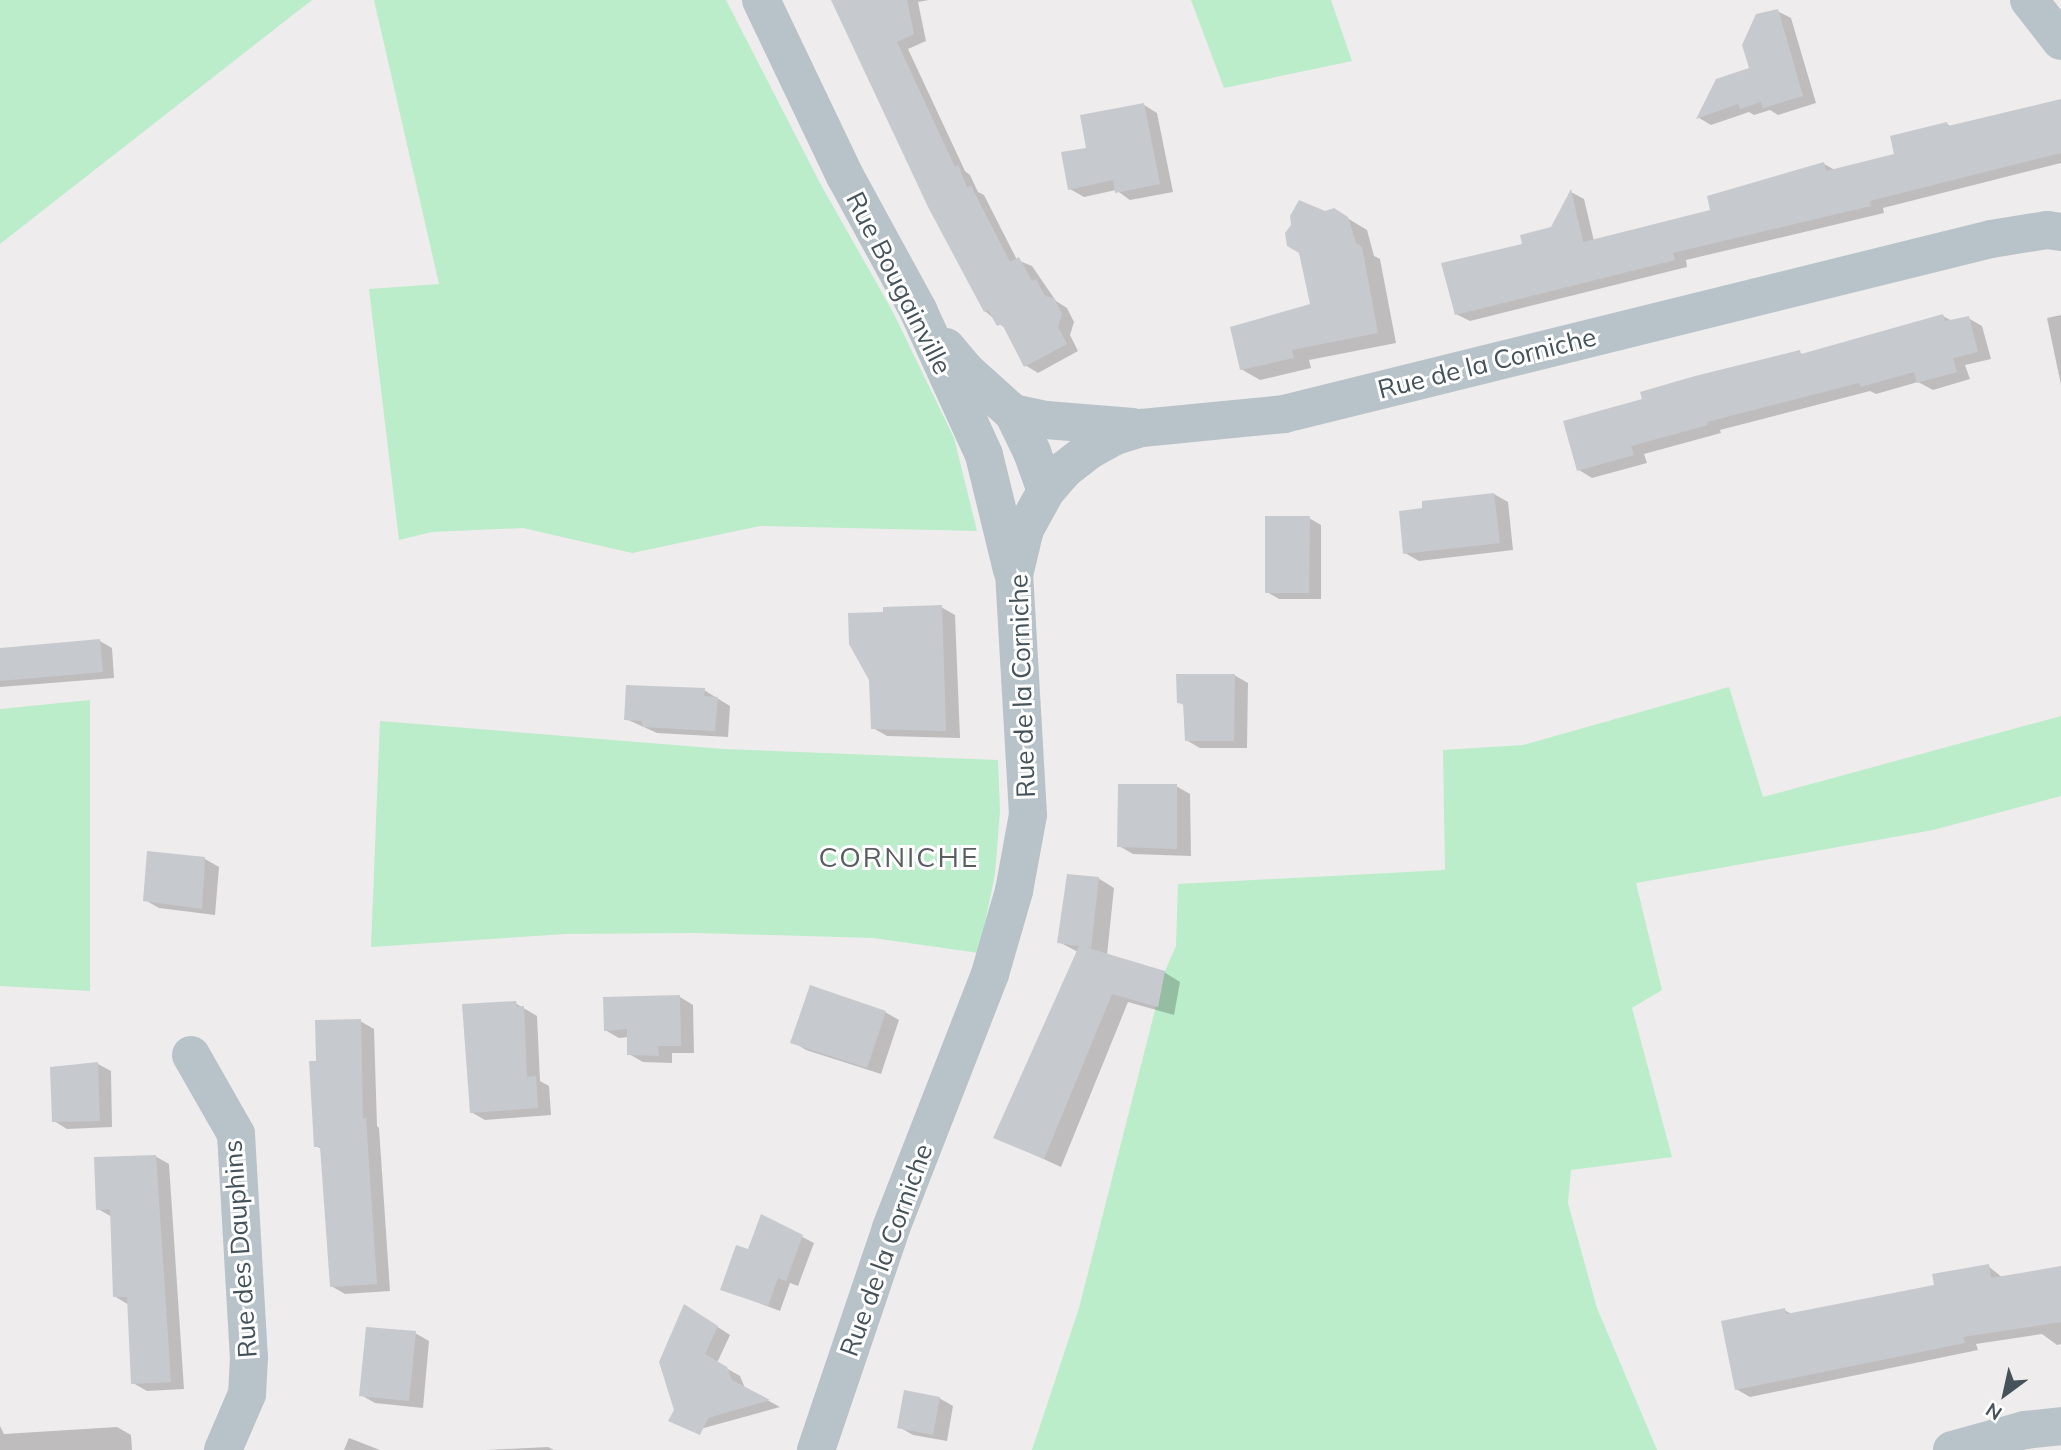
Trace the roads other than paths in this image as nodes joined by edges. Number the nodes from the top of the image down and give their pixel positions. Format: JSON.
{"nodes":[{"id":1,"x":761,"y":0,"type":"edge"},
{"id":2,"x":2029,"y":0,"type":"edge"},
{"id":3,"x":2061,"y":41,"type":"edge"},
{"id":4,"x":2061,"y":232,"type":"edge"},
{"id":5,"x":918,"y":310,"type":"junction"},
{"id":6,"x":1013,"y":413,"type":"junction"},
{"id":7,"x":1142,"y":428,"type":"junction"},
{"id":8,"x":984,"y":455,"type":"junction"},
{"id":9,"x":1046,"y":491,"type":"junction"},
{"id":10,"x":1014,"y":575,"type":"junction"},
{"id":11,"x":191,"y":1055,"type":"dead end"},
{"id":12,"x":2061,"y":1426,"type":"edge"},
{"id":13,"x":223,"y":1450,"type":"edge"},
{"id":14,"x":816,"y":1450,"type":"edge"},
{"id":15,"x":1952,"y":1450,"type":"edge"}],
"edges":[{"from":1,"to":5,"type":"street","name":"Rue Bougainville"},
{"from":2,"to":3,"type":"street"},
{"from":4,"to":7,"type":"street","name":"Rue de la Corniche"},
{"from":5,"to":6,"type":"street"},
{"from":5,"to":8,"type":"street","name":"Rue Bougainville"},
{"from":6,"to":7,"type":"street"},
{"from":6,"to":9,"type":"street"},
{"from":7,"to":9,"type":"street","name":"Rue de la Corniche"},
{"from":8,"to":9,"type":"street"},
{"from":8,"to":10,"type":"street","name":"Rue Bougainville"},
{"from":9,"to":10,"type":"street","name":"Rue de la Corniche"},
{"from":10,"to":14,"type":"street","name":"Rue de la Corniche"},
{"from":11,"to":13,"type":"street","name":"Rue des Dauphins"},
{"from":12,"to":15,"type":"street"}]}
